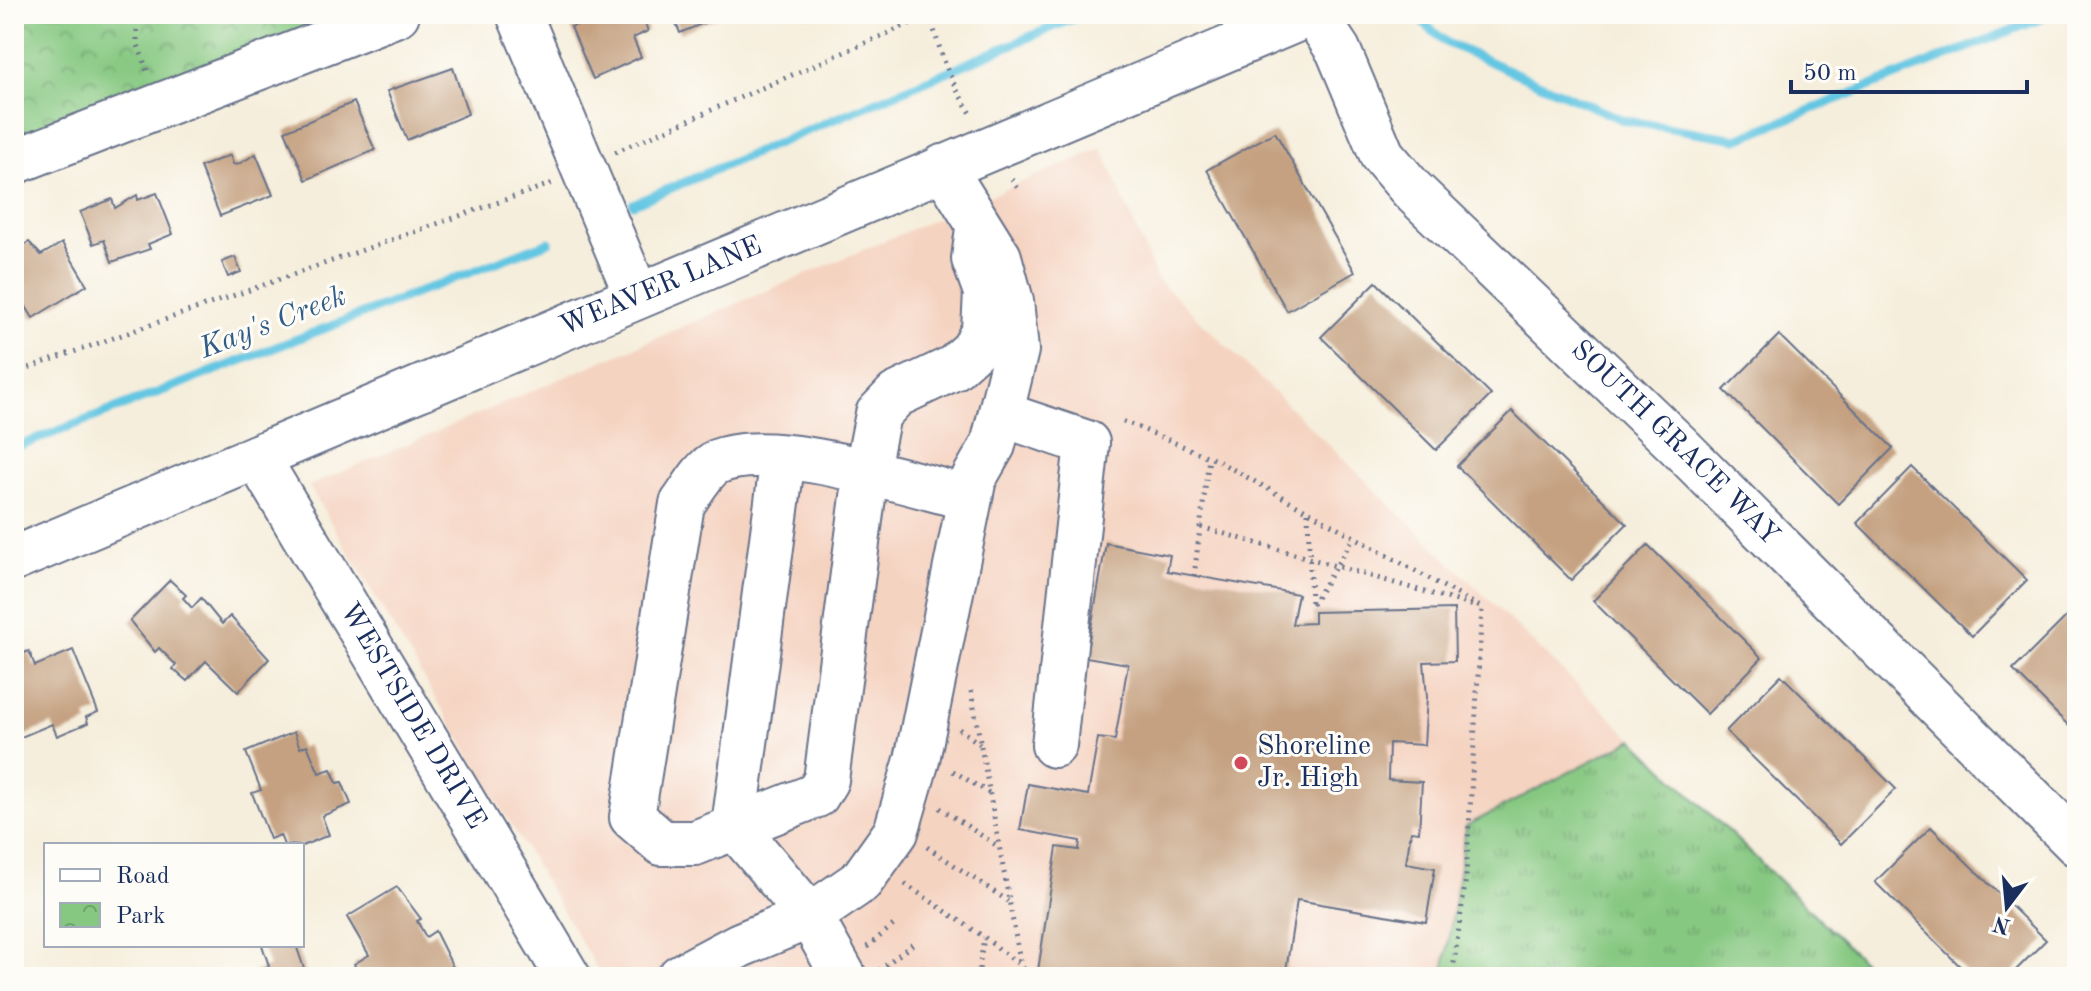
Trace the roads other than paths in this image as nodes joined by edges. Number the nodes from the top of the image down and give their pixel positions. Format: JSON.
{"nodes":[{"id":1,"x":397,"y":14,"type":"edge"},
{"id":2,"x":519,"y":14,"type":"edge"},
{"id":3,"x":1312,"y":14,"type":"edge"},
{"id":4,"x":14,"y":162,"type":"edge"},
{"id":5,"x":943,"y":167,"type":"junction"},
{"id":6,"x":978,"y":228,"type":"junction"},
{"id":7,"x":637,"y":296,"type":"junction"},
{"id":8,"x":1001,"y":414,"type":"junction"},
{"id":9,"x":257,"y":457,"type":"junction"},
{"id":10,"x":783,"y":457,"type":"junction"},
{"id":11,"x":866,"y":474,"type":"junction"},
{"id":12,"x":969,"y":498,"type":"junction"},
{"id":13,"x":14,"y":559,"type":"edge"},
{"id":14,"x":1054,"y":745,"type":"dead end"},
{"id":15,"x":734,"y":826,"type":"junction"},
{"id":16,"x":2077,"y":844,"type":"edge"},
{"id":17,"x":810,"y":916,"type":"junction"},
{"id":18,"x":709,"y":970,"type":"edge"},
{"id":19,"x":568,"y":977,"type":"edge"},
{"id":20,"x":844,"y":977,"type":"edge"}],
"edges":[{"from":1,"to":4,"type":"street"},
{"from":2,"to":7,"type":"street"},
{"from":3,"to":5,"type":"street","name":"WEAVER LANE"},
{"from":3,"to":16,"type":"street","name":"SOUTH GRACE WAY"},
{"from":5,"to":6,"type":"street"},
{"from":5,"to":7,"type":"street","name":"WEAVER LANE"},
{"from":6,"to":8,"type":"street"},
{"from":6,"to":11,"type":"street"},
{"from":7,"to":9,"type":"street","name":"WEAVER LANE"},
{"from":8,"to":12,"type":"street"},
{"from":8,"to":14,"type":"street"},
{"from":9,"to":13,"type":"street","name":"WEAVER LANE"},
{"from":9,"to":19,"type":"street","name":"WESTSIDE DRIVE"},
{"from":10,"to":11,"type":"street"},
{"from":10,"to":15,"type":"street"},
{"from":10,"to":15,"type":"street"},
{"from":11,"to":12,"type":"street"},
{"from":11,"to":15,"type":"street"},
{"from":12,"to":17,"type":"street"},
{"from":15,"to":17,"type":"street"},
{"from":17,"to":18,"type":"street"},
{"from":17,"to":20,"type":"street"}]}
